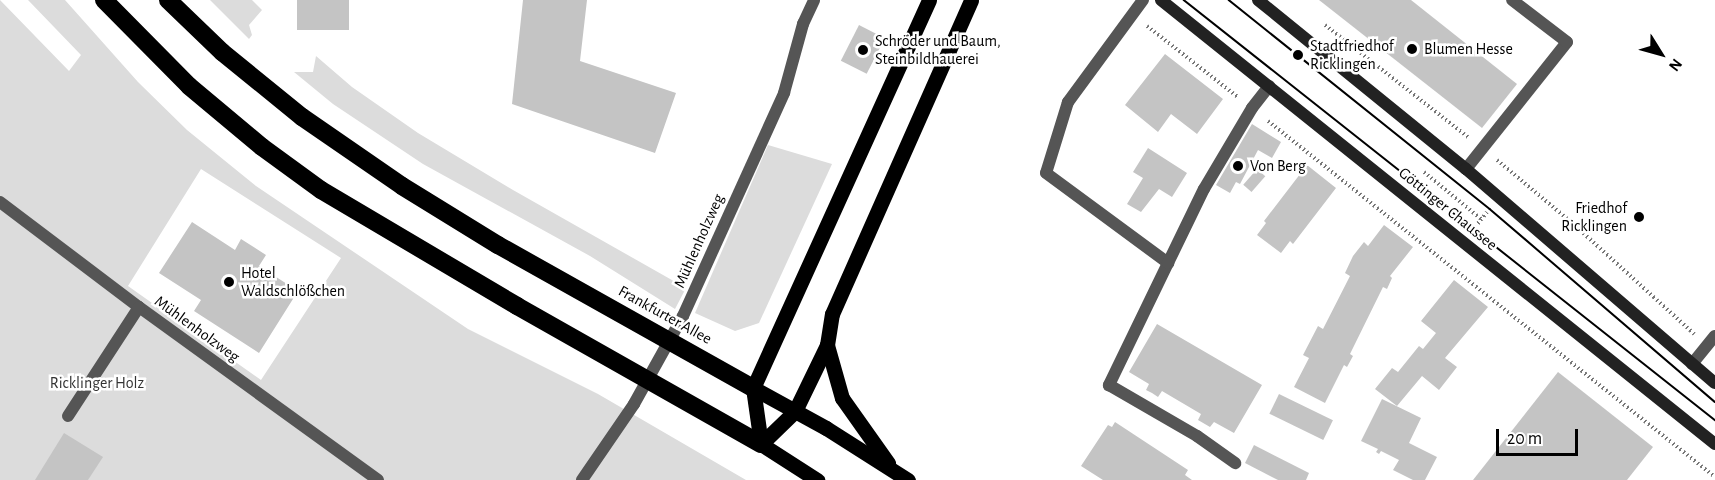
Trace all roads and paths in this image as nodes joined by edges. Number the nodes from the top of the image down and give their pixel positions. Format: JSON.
{"nodes":[{"id":1,"x":104,"y":0,"type":"edge"},
{"id":2,"x":168,"y":0,"type":"edge"},
{"id":3,"x":814,"y":0,"type":"edge"},
{"id":4,"x":929,"y":0,"type":"edge"},
{"id":5,"x":971,"y":0,"type":"edge"},
{"id":6,"x":1143,"y":0,"type":"edge"},
{"id":7,"x":1161,"y":0,"type":"edge"},
{"id":8,"x":1258,"y":0,"type":"edge"},
{"id":9,"x":1512,"y":0,"type":"edge"},
{"id":10,"x":1131,"y":13,"type":"junction"},
{"id":11,"x":1319,"y":21,"type":"dead end"},
{"id":12,"x":1269,"y":86,"type":"junction"},
{"id":13,"x":1252,"y":108,"type":"junction"},
{"id":14,"x":1483,"y":148,"type":"junction"},
{"id":15,"x":1466,"y":169,"type":"junction"},
{"id":16,"x":1424,"y":172,"type":"dead end"},
{"id":17,"x":1517,"y":177,"type":"junction"},
{"id":18,"x":1500,"y":198,"type":"junction"},
{"id":19,"x":0,"y":202,"type":"edge"},
{"id":20,"x":1481,"y":219,"type":"junction"},
{"id":21,"x":1463,"y":242,"type":"junction"},
{"id":22,"x":1168,"y":263,"type":"junction"},
{"id":23,"x":1446,"y":263,"type":"junction"},
{"id":24,"x":139,"y":307,"type":"junction"},
{"id":25,"x":1711,"y":341,"type":"edge"},
{"id":26,"x":827,"y":345,"type":"junction"},
{"id":27,"x":1692,"y":364,"type":"junction"},
{"id":28,"x":1715,"y":383,"type":"edge"},
{"id":29,"x":753,"y":388,"type":"junction"},
{"id":30,"x":795,"y":411,"type":"junction"},
{"id":31,"x":68,"y":416,"type":"dead end"},
{"id":32,"x":761,"y":444,"type":"junction"},
{"id":33,"x":1715,"y":444,"type":"edge"},
{"id":34,"x":1235,"y":463,"type":"dead end"},
{"id":35,"x":892,"y":469,"type":"junction"},
{"id":36,"x":1715,"y":477,"type":"edge"},
{"id":37,"x":378,"y":480,"type":"edge"},
{"id":38,"x":582,"y":480,"type":"edge"},
{"id":39,"x":817,"y":480,"type":"edge"},
{"id":40,"x":908,"y":480,"type":"edge"}],
"edges":[{"from":1,"to":32,"type":"highway"},
{"from":2,"to":29,"type":"highway","name":"Frankfurter Allee"},
{"from":3,"to":38,"type":"street","name":"Mühlenholzweg"},
{"from":4,"to":29,"type":"main road"},
{"from":5,"to":26,"type":"main road"},
{"from":6,"to":10,"type":"street"},
{"from":7,"to":12,"type":"street","name":"Göttinger Chaussee"},
{"from":8,"to":15,"type":"street"},
{"from":9,"to":14,"type":"street"},
{"from":10,"to":13,"type":"path"},
{"from":10,"to":22,"type":"street"},
{"from":11,"to":14,"type":"path"},
{"from":12,"to":13,"type":"street"},
{"from":12,"to":21,"type":"street","name":"Göttinger Chaussee"},
{"from":13,"to":22,"type":"street"},
{"from":13,"to":23,"type":"path"},
{"from":14,"to":15,"type":"street"},
{"from":14,"to":17,"type":"path"},
{"from":15,"to":18,"type":"street"},
{"from":16,"to":20,"type":"path"},
{"from":17,"to":18,"type":"path"},
{"from":17,"to":25,"type":"path"},
{"from":18,"to":20,"type":"path"},
{"from":18,"to":27,"type":"street"},
{"from":19,"to":24,"type":"street","name":"Mühlenholzweg"},
{"from":20,"to":21,"type":"path"},
{"from":21,"to":23,"type":"path"},
{"from":21,"to":33,"type":"street","name":"Göttinger Chaussee"},
{"from":22,"to":34,"type":"street"},
{"from":23,"to":36,"type":"path"},
{"from":24,"to":31,"type":"street"},
{"from":24,"to":37,"type":"street","name":"Mühlenholzweg"},
{"from":25,"to":27,"type":"street"},
{"from":26,"to":30,"type":"main road"},
{"from":26,"to":35,"type":"main road"},
{"from":27,"to":28,"type":"street"},
{"from":29,"to":30,"type":"main road","name":"Frankfurter Allee"},
{"from":29,"to":32,"type":"main road"},
{"from":30,"to":32,"type":"main road"},
{"from":30,"to":35,"type":"main road","name":"Frankfurter Allee"},
{"from":32,"to":39,"type":"main road"},
{"from":35,"to":40,"type":"main road","name":"Frankfurter Allee"}]}
